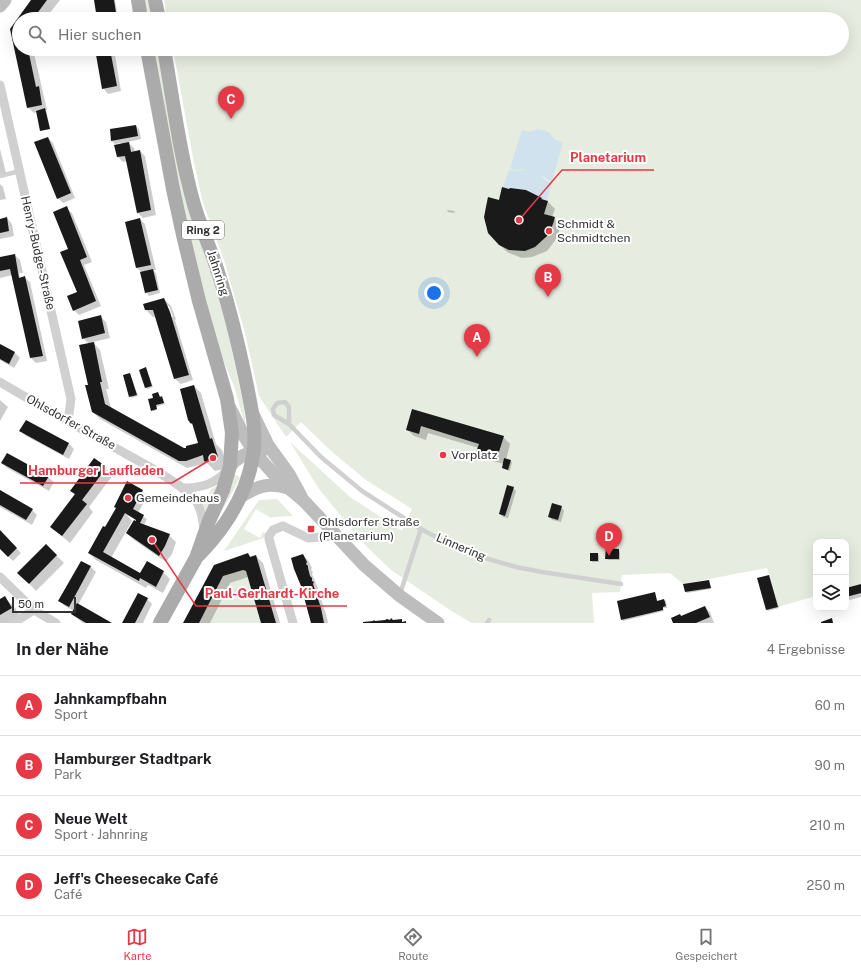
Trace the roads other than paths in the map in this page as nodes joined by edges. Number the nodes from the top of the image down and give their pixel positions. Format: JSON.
{"nodes":[{"id":1,"x":5,"y":0,"type":"edge"},
{"id":2,"x":138,"y":0,"type":"edge"},
{"id":3,"x":155,"y":0,"type":"edge"},
{"id":4,"x":0,"y":6,"type":"edge"},
{"id":5,"x":140,"y":12,"type":"edge"},
{"id":6,"x":158,"y":12,"type":"edge"},
{"id":7,"x":148,"y":56,"type":"edge"},
{"id":8,"x":165,"y":56,"type":"edge"},
{"id":9,"x":0,"y":85,"type":"edge"},
{"id":10,"x":20,"y":172,"type":"junction"},
{"id":11,"x":0,"y":176,"type":"edge"},
{"id":12,"x":0,"y":382,"type":"edge"},
{"id":13,"x":227,"y":399,"type":"junction"},
{"id":14,"x":251,"y":409,"type":"junction"},
{"id":15,"x":68,"y":420,"type":"junction"},
{"id":16,"x":289,"y":424,"type":"junction"},
{"id":17,"x":254,"y":452,"type":"junction"},
{"id":18,"x":277,"y":458,"type":"junction"},
{"id":19,"x":230,"y":466,"type":"junction"},
{"id":20,"x":182,"y":488,"type":"junction"},
{"id":21,"x":288,"y":488,"type":"junction"},
{"id":22,"x":240,"y":497,"type":"junction"},
{"id":23,"x":304,"y":501,"type":"junction"},
{"id":24,"x":421,"y":529,"type":"junction"},
{"id":25,"x":204,"y":533,"type":"junction"},
{"id":26,"x":337,"y":536,"type":"junction"},
{"id":27,"x":196,"y":558,"type":"junction"},
{"id":28,"x":0,"y":577,"type":"edge"},
{"id":29,"x":621,"y":584,"type":"dead end"},
{"id":30,"x":400,"y":596,"type":"junction"},
{"id":31,"x":34,"y":610,"type":"junction"},
{"id":32,"x":426,"y":619,"type":"edge"},
{"id":33,"x":14,"y":623,"type":"edge"},
{"id":34,"x":56,"y":623,"type":"edge"},
{"id":35,"x":160,"y":623,"type":"edge"},
{"id":36,"x":293,"y":623,"type":"edge"},
{"id":37,"x":438,"y":623,"type":"edge"}],
"edges":[{"from":1,"to":4,"type":"street"},
{"from":2,"to":5,"type":"main road"},
{"from":3,"to":6,"type":"main road"},
{"from":7,"to":13,"type":"main road","name":"Jahnring","number":"Ring 2"},
{"from":8,"to":14,"type":"main road","name":"Jahnring","number":"Ring 2"},
{"from":9,"to":10,"type":"street","name":"Henry-Budge-Straße"},
{"from":10,"to":11,"type":"lane"},
{"from":10,"to":15,"type":"street","name":"Henry-Budge-Straße"},
{"from":12,"to":15,"type":"street","name":"Ohlsdorfer Straße"},
{"from":13,"to":17,"type":"street"},
{"from":13,"to":19,"type":"main road","number":"Ring 2"},
{"from":14,"to":17,"type":"main road","name":"Jahnring","number":"Ring 2"},
{"from":14,"to":18,"type":"street"},
{"from":15,"to":20,"type":"street","name":"Ohlsdorfer Straße"},
{"from":16,"to":16,"type":"lane","name":"Linnering"},
{"from":16,"to":24,"type":"lane","name":"Linnering"},
{"from":17,"to":18,"type":"street"},
{"from":17,"to":19,"type":"street"},
{"from":17,"to":21,"type":"street"},
{"from":17,"to":22,"type":"main road","number":"Ring 2"},
{"from":18,"to":23,"type":"street"},
{"from":19,"to":20,"type":"street"},
{"from":19,"to":25,"type":"main road","number":"Ring 2"},
{"from":20,"to":25,"type":"street","name":"Ohlsdorfer Straße"},
{"from":21,"to":22,"type":"street"},
{"from":21,"to":23,"type":"street"},
{"from":22,"to":27,"type":"main road","number":"Ring 2"},
{"from":23,"to":26,"type":"street"},
{"from":24,"to":29,"type":"lane","name":"Linnering"},
{"from":24,"to":30,"type":"lane"},
{"from":25,"to":27,"type":"main road","number":"Ring 2"},
{"from":26,"to":30,"type":"street"},
{"from":26,"to":36,"type":"street"},
{"from":27,"to":35,"type":"main road","number":"Ring 2"},
{"from":28,"to":31,"type":"street"},
{"from":30,"to":32,"type":"street"},
{"from":31,"to":33,"type":"street"},
{"from":31,"to":34,"type":"street"},
{"from":32,"to":37,"type":"street"}]}
